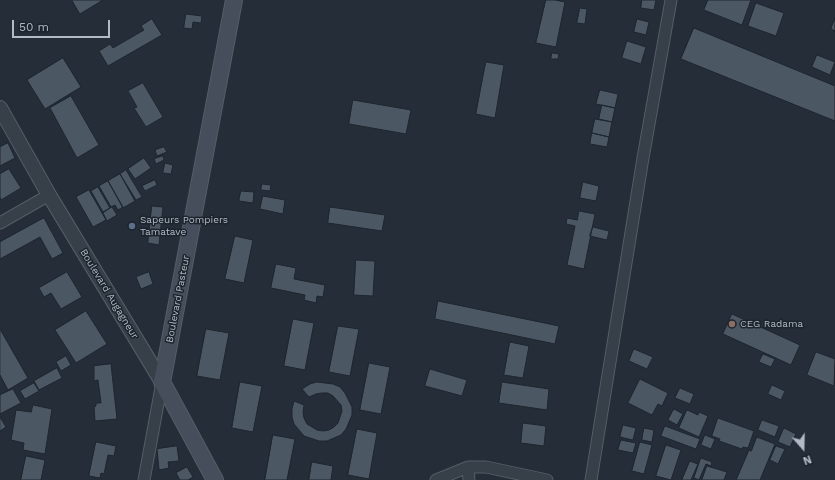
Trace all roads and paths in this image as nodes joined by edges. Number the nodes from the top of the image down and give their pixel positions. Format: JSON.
{"nodes":[{"id":1,"x":234,"y":0,"type":"edge"},
{"id":2,"x":671,"y":0,"type":"edge"},
{"id":3,"x":0,"y":108,"type":"edge"},
{"id":4,"x":49,"y":196,"type":"junction"},
{"id":5,"x":0,"y":223,"type":"edge"},
{"id":6,"x":162,"y":382,"type":"junction"},
{"id":7,"x":468,"y":467,"type":"junction"},
{"id":8,"x":144,"y":480,"type":"edge"},
{"id":9,"x":215,"y":480,"type":"edge"},
{"id":10,"x":436,"y":480,"type":"edge"},
{"id":11,"x":469,"y":480,"type":"edge"},
{"id":12,"x":547,"y":480,"type":"edge"},
{"id":13,"x":591,"y":480,"type":"edge"}],
"edges":[{"from":1,"to":6,"type":"main road","name":"Boulevard Pasteur"},
{"from":2,"to":13,"type":"street"},
{"from":3,"to":4,"type":"street","name":"Boulevard Augagneur"},
{"from":4,"to":5,"type":"street"},
{"from":4,"to":6,"type":"street","name":"Boulevard Augagneur"},
{"from":6,"to":8,"type":"street","name":"Boulevard Pasteur"},
{"from":6,"to":9,"type":"main road","name":"Boulevard Augagneur"},
{"from":7,"to":10,"type":"street"},
{"from":7,"to":11,"type":"street"},
{"from":7,"to":12,"type":"street"}]}
